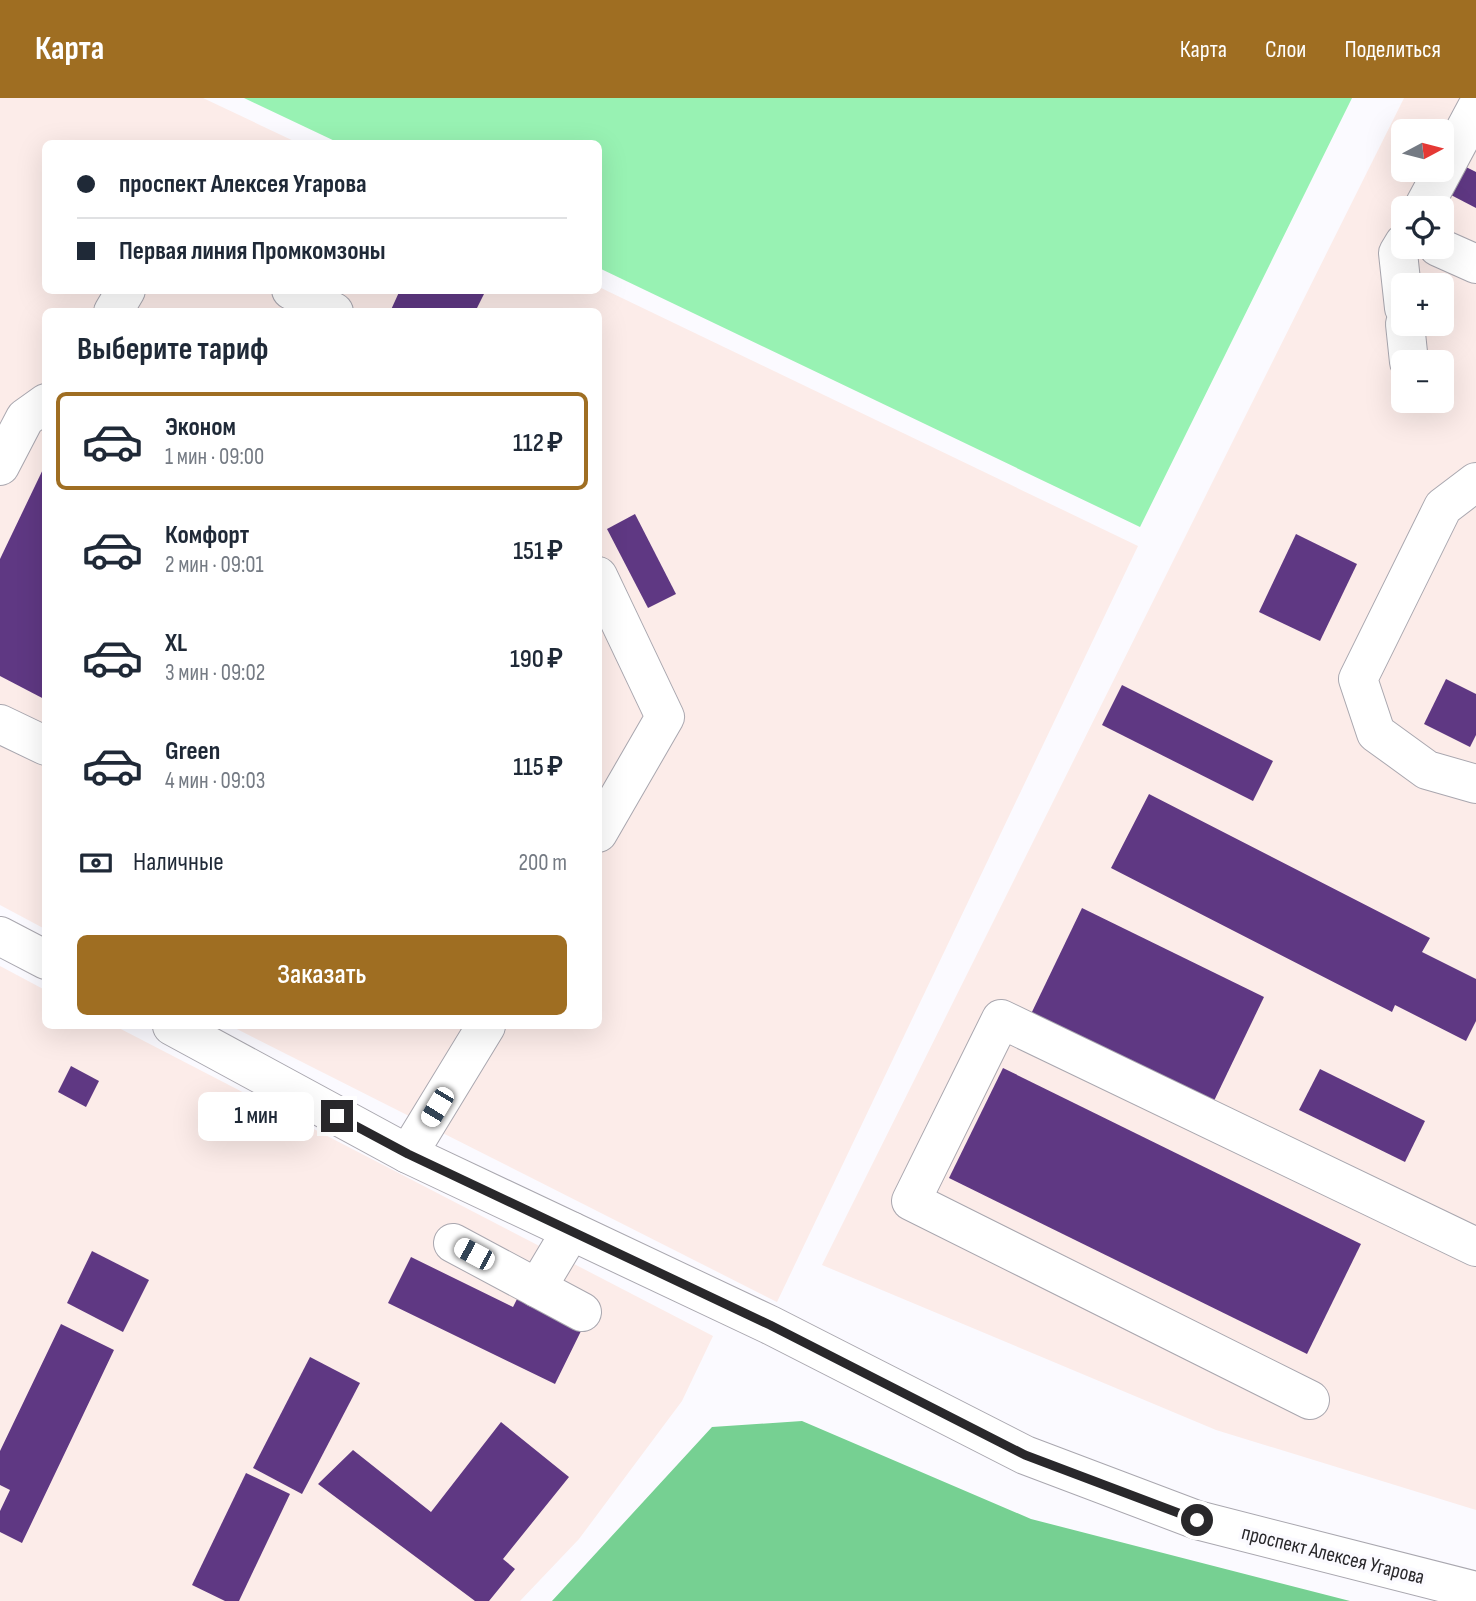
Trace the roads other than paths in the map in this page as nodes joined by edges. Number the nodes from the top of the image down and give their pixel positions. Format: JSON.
{"nodes":[{"id":1,"x":1476,"y":109,"type":"edge"},
{"id":2,"x":1429,"y":196,"type":"edge"},
{"id":3,"x":1454,"y":254,"type":"edge"},
{"id":4,"x":1476,"y":264,"type":"edge"},
{"id":5,"x":299,"y":294,"type":"edge"},
{"id":6,"x":326,"y":308,"type":"edge"},
{"id":7,"x":42,"y":405,"type":"edge"},
{"id":8,"x":0,"y":466,"type":"edge"},
{"id":9,"x":1476,"y":482,"type":"edge"},
{"id":10,"x":602,"y":584,"type":"edge"},
{"id":11,"x":0,"y":724,"type":"edge"},
{"id":12,"x":42,"y":744,"type":"edge"},
{"id":13,"x":1476,"y":784,"type":"edge"},
{"id":14,"x":602,"y":826,"type":"edge"},
{"id":15,"x":0,"y":936,"type":"edge"},
{"id":16,"x":42,"y":958,"type":"edge"},
{"id":17,"x":178,"y":1029,"type":"edge"},
{"id":18,"x":484,"y":1029,"type":"edge"},
{"id":19,"x":408,"y":1154,"type":"junction"},
{"id":20,"x":571,"y":1231,"type":"junction"},
{"id":21,"x":453,"y":1243,"type":"dead end"},
{"id":22,"x":1476,"y":1247,"type":"edge"},
{"id":23,"x":537,"y":1288,"type":"junction"},
{"id":24,"x":582,"y":1312,"type":"dead end"},
{"id":25,"x":1310,"y":1400,"type":"dead end"},
{"id":26,"x":1476,"y":1591,"type":"edge"}],
"edges":[{"from":1,"to":2,"type":"street"},
{"from":3,"to":4,"type":"street"},
{"from":5,"to":6,"type":"street"},
{"from":7,"to":8,"type":"street"},
{"from":9,"to":13,"type":"street"},
{"from":10,"to":14,"type":"street"},
{"from":11,"to":12,"type":"street"},
{"from":15,"to":16,"type":"street"},
{"from":17,"to":19,"type":"street","name":"проспект Алексея Угарова"},
{"from":18,"to":19,"type":"street"},
{"from":19,"to":20,"type":"street","name":"проспект Алексея Угарова"},
{"from":20,"to":23,"type":"street"},
{"from":20,"to":26,"type":"street","name":"проспект Алексея Угарова"},
{"from":21,"to":23,"type":"street"},
{"from":22,"to":25,"type":"street"},
{"from":23,"to":24,"type":"street"}]}
